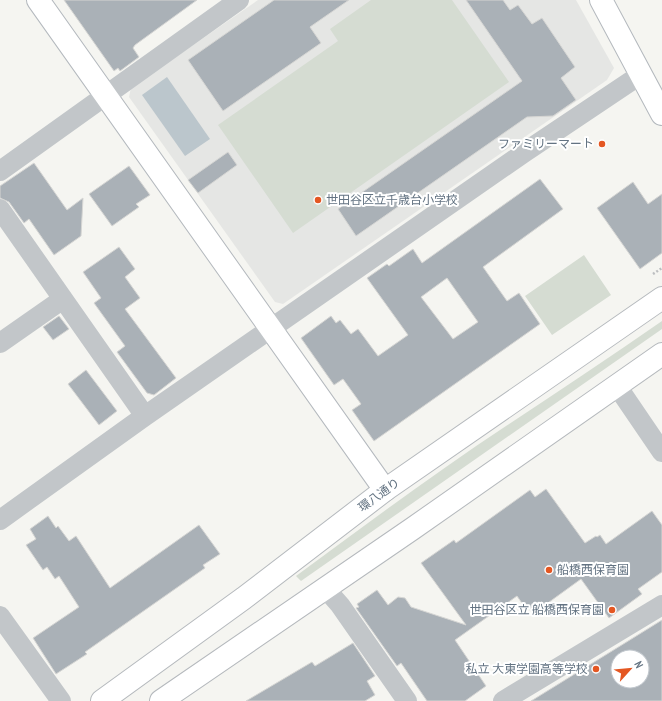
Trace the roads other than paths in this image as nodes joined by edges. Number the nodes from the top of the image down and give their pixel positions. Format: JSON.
{"nodes":[{"id":1,"x":38,"y":0,"type":"edge"},
{"id":2,"x":240,"y":0,"type":"edge"},
{"id":3,"x":601,"y":0,"type":"edge"},
{"id":4,"x":640,"y":75,"type":"junction"},
{"id":5,"x":105,"y":95,"type":"junction"},
{"id":6,"x":662,"y":114,"type":"edge"},
{"id":7,"x":0,"y":171,"type":"edge"},
{"id":8,"x":0,"y":208,"type":"edge"},
{"id":9,"x":662,"y":298,"type":"edge"},
{"id":10,"x":63,"y":299,"type":"junction"},
{"id":11,"x":270,"y":329,"type":"junction"},
{"id":12,"x":0,"y":344,"type":"edge"},
{"id":13,"x":662,"y":354,"type":"edge"},
{"id":14,"x":617,"y":386,"type":"junction"},
{"id":15,"x":145,"y":416,"type":"junction"},
{"id":16,"x":662,"y":452,"type":"edge"},
{"id":17,"x":385,"y":490,"type":"junction"},
{"id":18,"x":0,"y":520,"type":"edge"},
{"id":19,"x":325,"y":588,"type":"junction"},
{"id":20,"x":662,"y":605,"type":"edge"},
{"id":21,"x":0,"y":616,"type":"edge"},
{"id":22,"x":61,"y":701,"type":"edge"},
{"id":23,"x":102,"y":701,"type":"edge"},
{"id":24,"x":161,"y":701,"type":"edge"},
{"id":25,"x":407,"y":701,"type":"edge"},
{"id":26,"x":503,"y":701,"type":"edge"}],
"edges":[{"from":1,"to":5,"type":"main road"},
{"from":2,"to":5,"type":"street"},
{"from":3,"to":4,"type":"main road"},
{"from":4,"to":6,"type":"main road"},
{"from":4,"to":11,"type":"street"},
{"from":5,"to":7,"type":"street"},
{"from":5,"to":11,"type":"main road"},
{"from":8,"to":10,"type":"street"},
{"from":9,"to":17,"type":"main road","name":"環八通り"},
{"from":10,"to":12,"type":"street"},
{"from":10,"to":15,"type":"street"},
{"from":11,"to":15,"type":"street"},
{"from":11,"to":17,"type":"main road"},
{"from":13,"to":14,"type":"main road"},
{"from":14,"to":16,"type":"street"},
{"from":14,"to":19,"type":"main road"},
{"from":15,"to":18,"type":"street"},
{"from":17,"to":23,"type":"main road","name":"環八通り"},
{"from":19,"to":24,"type":"main road"},
{"from":19,"to":25,"type":"street"},
{"from":20,"to":26,"type":"street"},
{"from":21,"to":22,"type":"street"}]}
